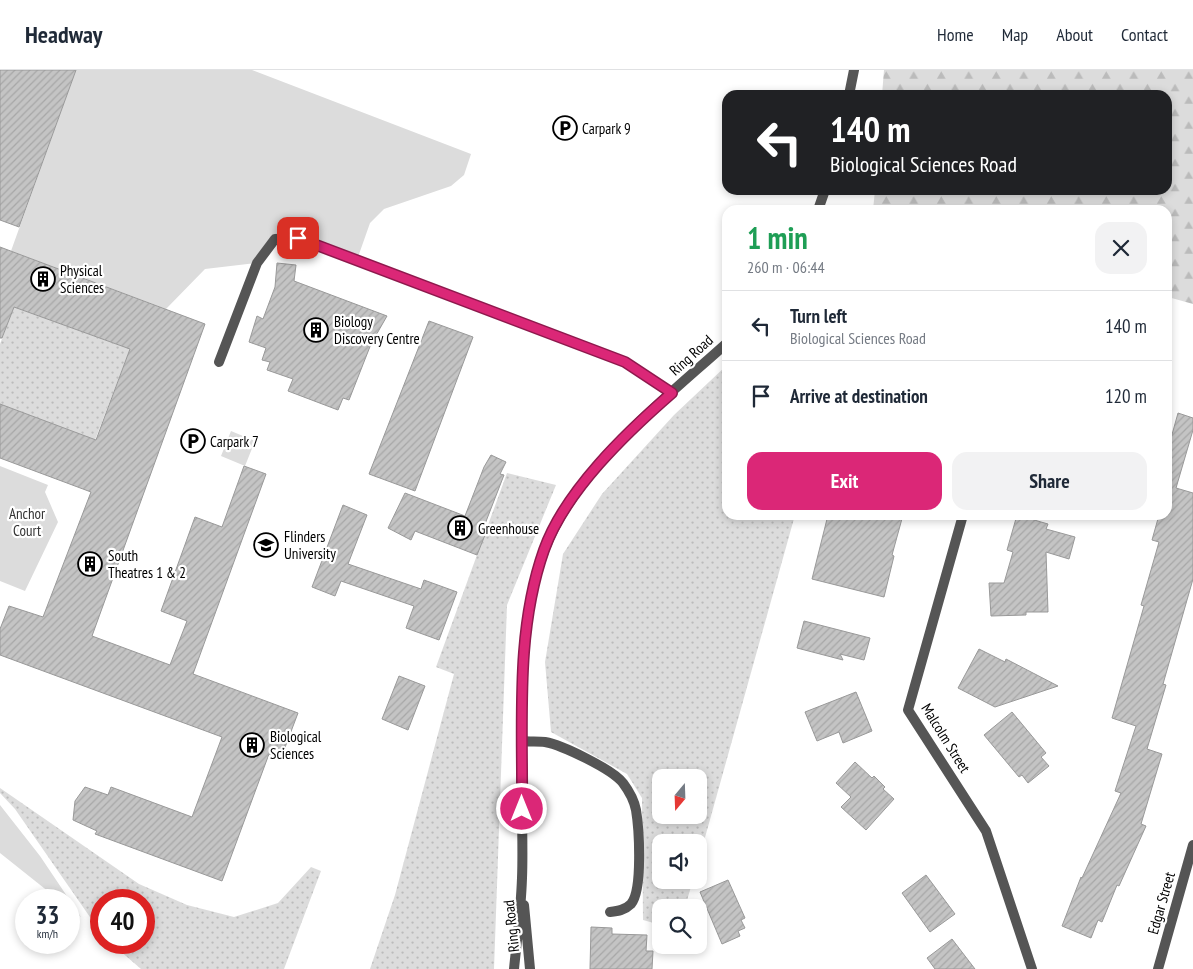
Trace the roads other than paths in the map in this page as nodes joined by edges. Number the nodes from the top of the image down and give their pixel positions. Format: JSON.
{"nodes":[{"id":1,"x":854,"y":70,"type":"edge"},
{"id":2,"x":850,"y":90,"type":"edge"},
{"id":3,"x":722,"y":347,"type":"edge"},
{"id":4,"x":218,"y":362,"type":"dead end"},
{"id":5,"x":672,"y":393,"type":"junction"},
{"id":6,"x":962,"y":520,"type":"edge"},
{"id":7,"x":522,"y":741,"type":"junction"},
{"id":8,"x":1193,"y":845,"type":"edge"},
{"id":9,"x":522,"y":879,"type":"junction"},
{"id":10,"x":610,"y":912,"type":"dead end"},
{"id":11,"x":514,"y":969,"type":"edge"},
{"id":12,"x":530,"y":969,"type":"edge"},
{"id":13,"x":1032,"y":969,"type":"edge"},
{"id":14,"x":1158,"y":969,"type":"edge"}],
"edges":[{"from":1,"to":2,"type":"street"},
{"from":3,"to":5,"type":"street","name":"Ring Road"},
{"from":4,"to":5,"type":"street"},
{"from":5,"to":7,"type":"street","name":"Ring Road"},
{"from":6,"to":13,"type":"street","name":"Malcolm Street"},
{"from":7,"to":9,"type":"street","name":"Ring Road"},
{"from":7,"to":10,"type":"street"},
{"from":8,"to":14,"type":"street","name":"Edgar Street"},
{"from":9,"to":11,"type":"street","name":"Ring Road"},
{"from":9,"to":12,"type":"street","name":"Ring Road"}]}
